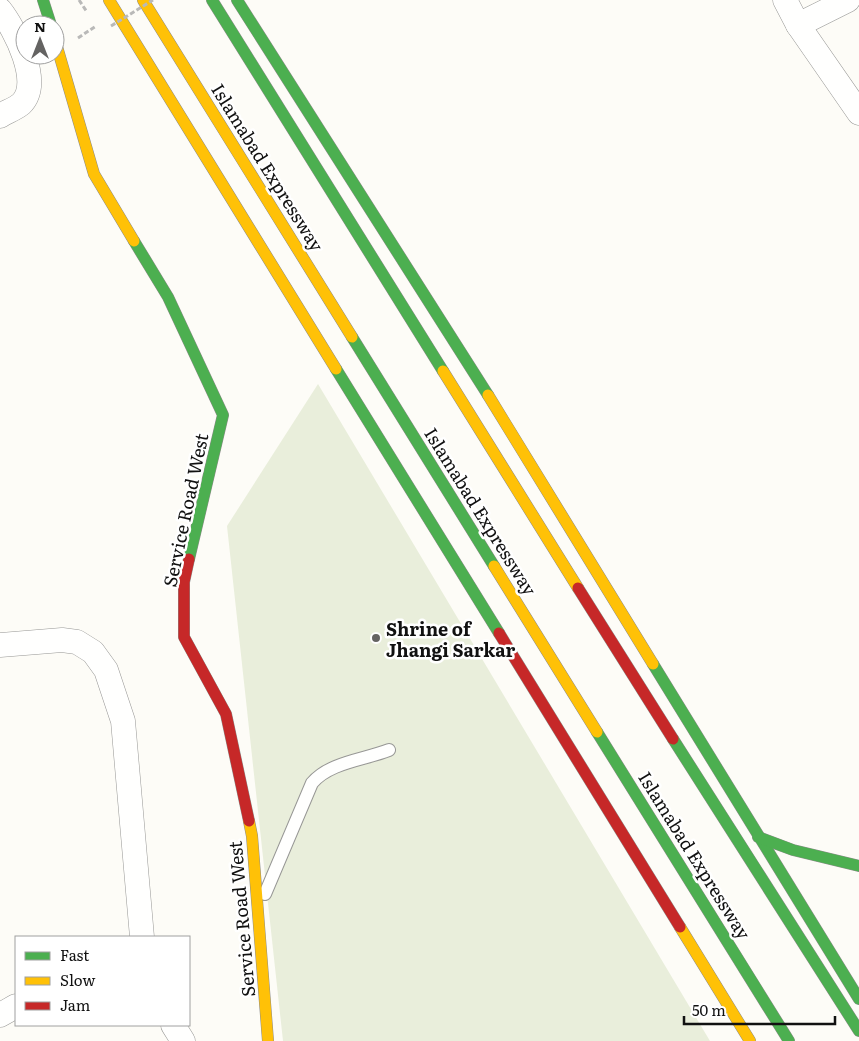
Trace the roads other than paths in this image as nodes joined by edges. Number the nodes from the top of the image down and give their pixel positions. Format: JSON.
{"nodes":[{"id":1,"x":44,"y":0,"type":"edge"},
{"id":2,"x":109,"y":0,"type":"edge"},
{"id":3,"x":143,"y":0,"type":"edge"},
{"id":4,"x":212,"y":0,"type":"edge"},
{"id":5,"x":237,"y":0,"type":"edge"},
{"id":6,"x":785,"y":0,"type":"edge"},
{"id":7,"x":848,"y":0,"type":"edge"},
{"id":8,"x":0,"y":10,"type":"edge"},
{"id":9,"x":48,"y":15,"type":"edge"},
{"id":10,"x":798,"y":26,"type":"junction"},
{"id":11,"x":62,"y":65,"type":"edge"},
{"id":12,"x":859,"y":113,"type":"edge"},
{"id":13,"x":0,"y":116,"type":"edge"},
{"id":14,"x":0,"y":645,"type":"edge"},
{"id":15,"x":389,"y":750,"type":"dead end"},
{"id":16,"x":758,"y":837,"type":"junction"},
{"id":17,"x":859,"y":866,"type":"edge"},
{"id":18,"x":260,"y":914,"type":"junction"},
{"id":19,"x":142,"y":936,"type":"edge"},
{"id":20,"x":859,"y":998,"type":"edge"},
{"id":21,"x":15,"y":1006,"type":"edge"},
{"id":22,"x":0,"y":1014,"type":"edge"},
{"id":23,"x":174,"y":1026,"type":"edge"},
{"id":24,"x":859,"y":1031,"type":"edge"},
{"id":25,"x":183,"y":1041,"type":"edge"},
{"id":26,"x":268,"y":1041,"type":"edge"},
{"id":27,"x":750,"y":1041,"type":"edge"},
{"id":28,"x":789,"y":1041,"type":"edge"}],
"edges":[{"from":1,"to":9,"type":"main road"},
{"from":2,"to":27,"type":"main road"},
{"from":3,"to":28,"type":"main road","name":"Islamabad Expressway"},
{"from":4,"to":24,"type":"main road"},
{"from":5,"to":16,"type":"main road"},
{"from":6,"to":10,"type":"street"},
{"from":7,"to":10,"type":"street"},
{"from":8,"to":13,"type":"street"},
{"from":10,"to":12,"type":"street"},
{"from":11,"to":18,"type":"main road","name":"Service Road West"},
{"from":14,"to":19,"type":"street"},
{"from":15,"to":18,"type":"lane"},
{"from":16,"to":17,"type":"main road"},
{"from":16,"to":20,"type":"main road"},
{"from":18,"to":26,"type":"main road","name":"Service Road West"},
{"from":21,"to":22,"type":"street"},
{"from":23,"to":25,"type":"street"}]}
